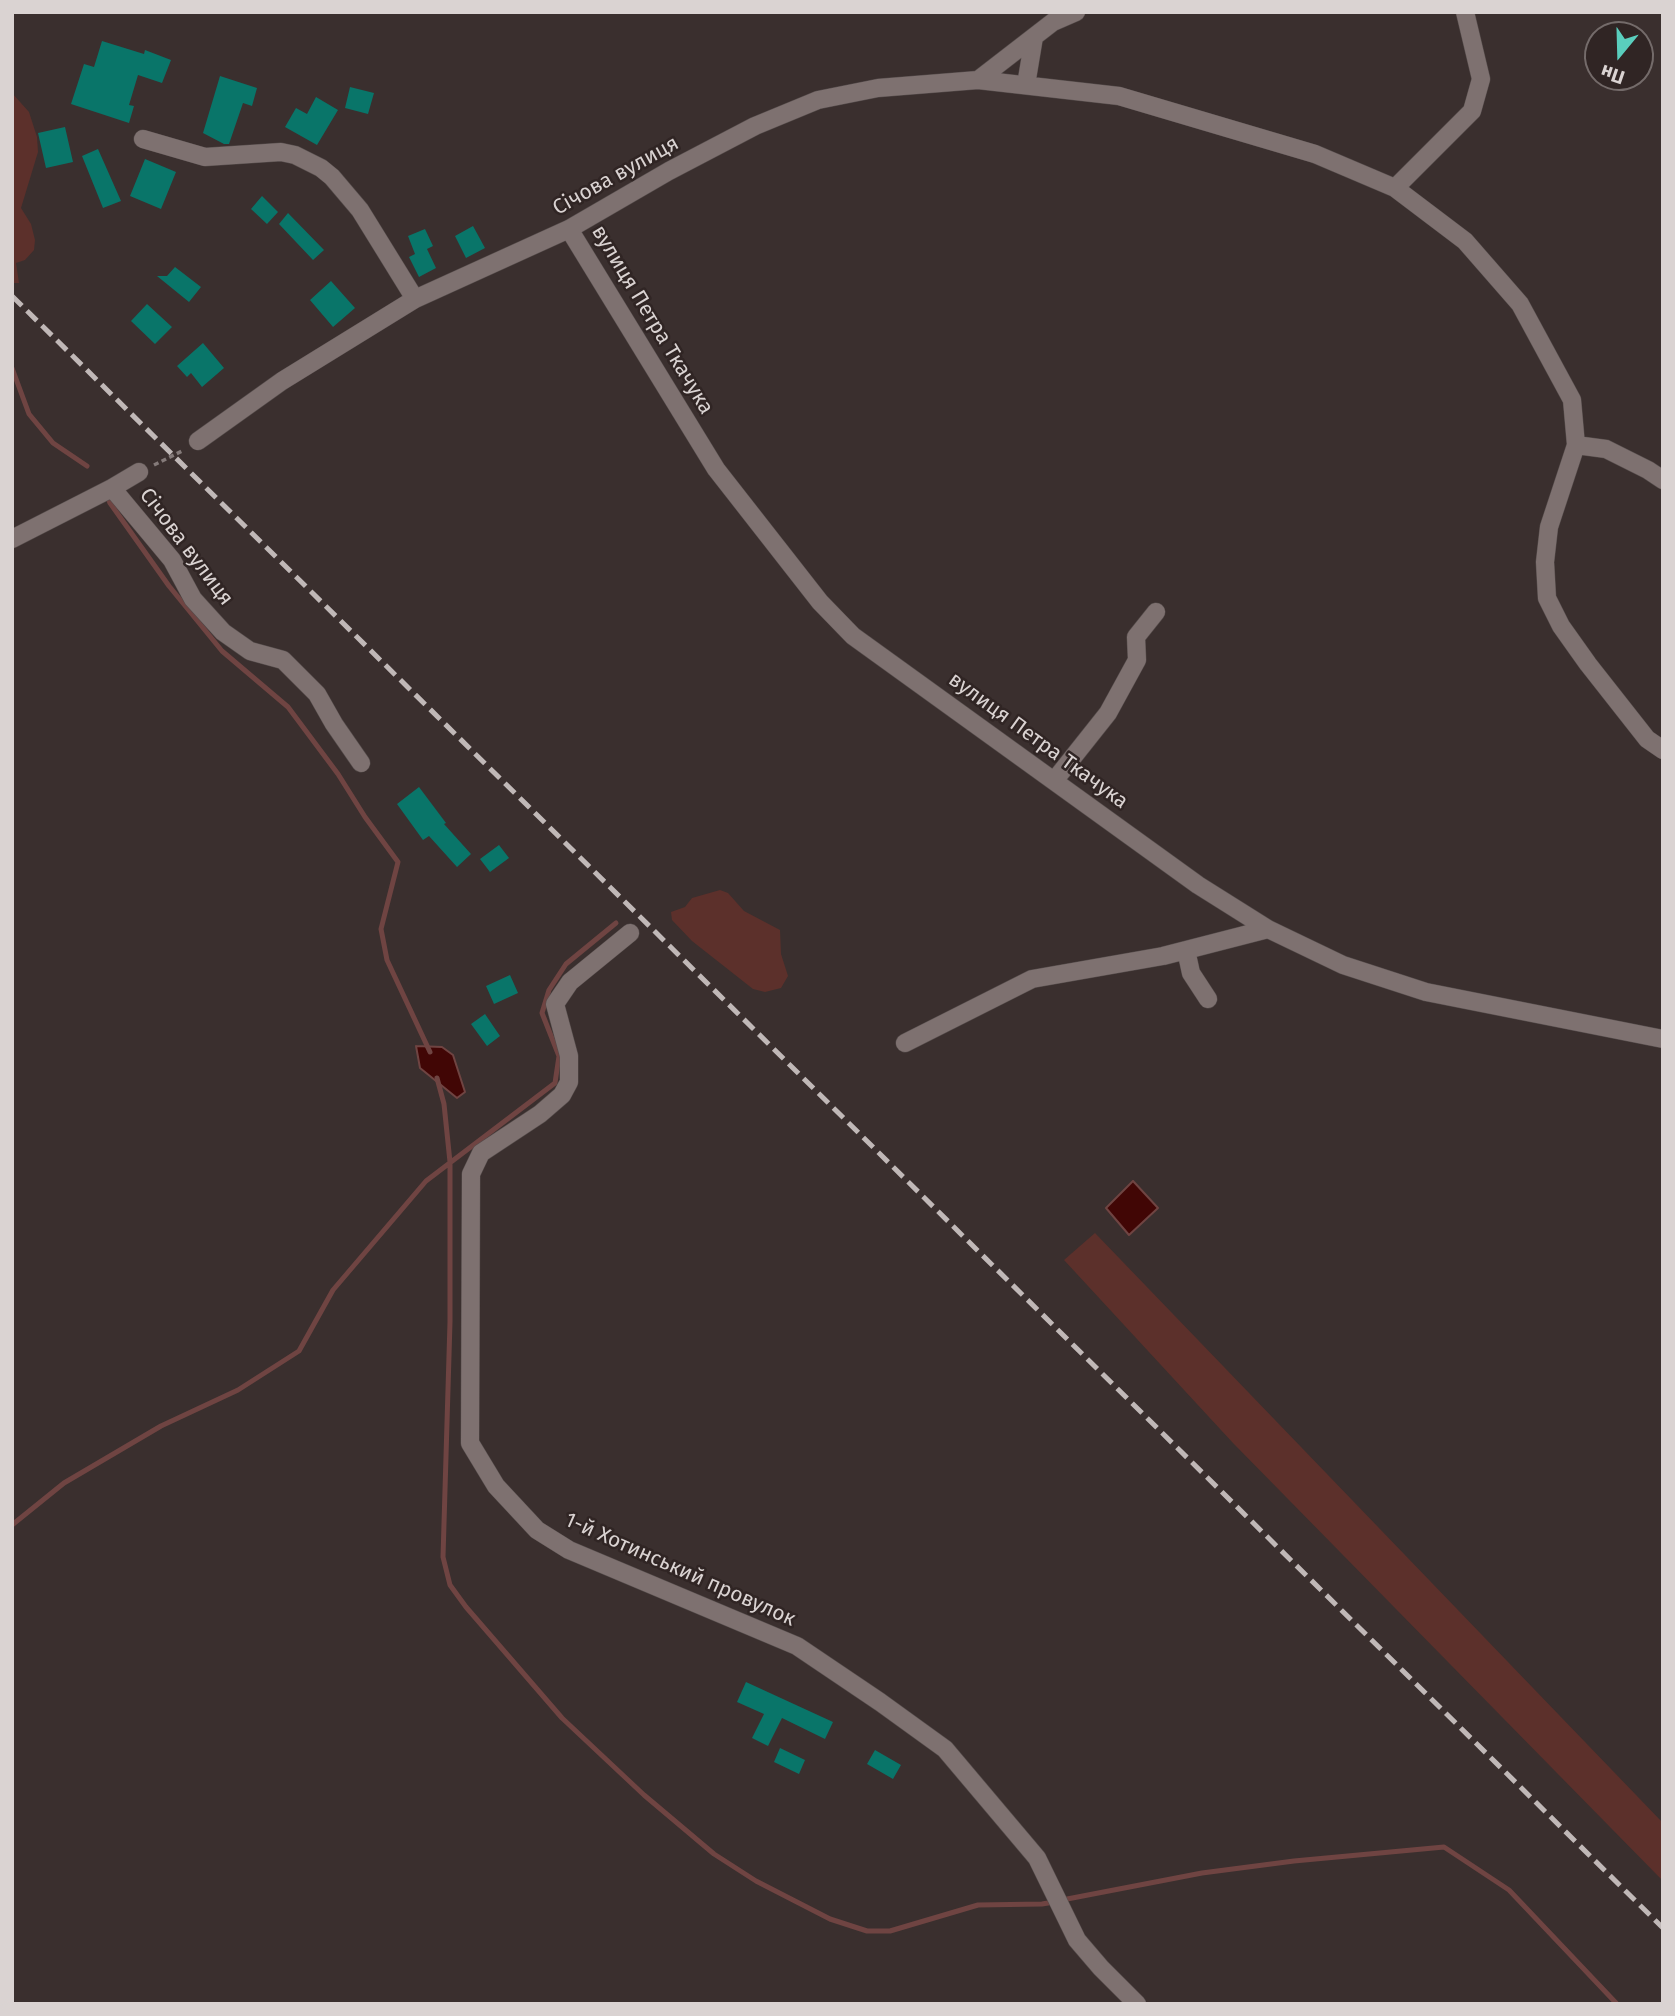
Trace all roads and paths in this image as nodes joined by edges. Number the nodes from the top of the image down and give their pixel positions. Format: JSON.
{"nodes":[{"id":1,"x":1076,"y":12,"type":"edge"},
{"id":2,"x":1465,"y":12,"type":"edge"},
{"id":3,"x":1034,"y":37,"type":"junction"},
{"id":4,"x":978,"y":80,"type":"junction"},
{"id":5,"x":1026,"y":85,"type":"junction"},
{"id":6,"x":142,"y":139,"type":"dead end"},
{"id":7,"x":1395,"y":187,"type":"junction"},
{"id":8,"x":569,"y":229,"type":"junction"},
{"id":9,"x":415,"y":299,"type":"junction"},
{"id":10,"x":198,"y":441,"type":"joint"},
{"id":11,"x":1576,"y":444,"type":"junction"},
{"id":12,"x":139,"y":472,"type":"joint"},
{"id":13,"x":1663,"y":480,"type":"edge"},
{"id":14,"x":113,"y":488,"type":"junction"},
{"id":15,"x":12,"y":539,"type":"edge"},
{"id":16,"x":1156,"y":612,"type":"dead end"},
{"id":17,"x":1663,"y":750,"type":"edge"},
{"id":18,"x":361,"y":763,"type":"dead end"},
{"id":19,"x":1054,"y":781,"type":"junction"},
{"id":20,"x":1268,"y":929,"type":"junction"},
{"id":21,"x":631,"y":933,"type":"dead end"},
{"id":22,"x":1186,"y":950,"type":"junction"},
{"id":23,"x":1208,"y":999,"type":"dead end"},
{"id":24,"x":1663,"y":1039,"type":"edge"},
{"id":25,"x":905,"y":1043,"type":"dead end"},
{"id":26,"x":1137,"y":2004,"type":"edge"}],
"edges":[{"from":1,"to":3,"type":"street"},
{"from":2,"to":7,"type":"street"},
{"from":3,"to":4,"type":"street"},
{"from":3,"to":5,"type":"street"},
{"from":4,"to":5,"type":"street","name":"Січова вулиця"},
{"from":4,"to":8,"type":"street","name":"Січова вулиця"},
{"from":5,"to":7,"type":"street","name":"Січова вулиця"},
{"from":6,"to":9,"type":"street"},
{"from":7,"to":11,"type":"street","name":"Січова вулиця"},
{"from":8,"to":9,"type":"street","name":"Січова вулиця"},
{"from":8,"to":19,"type":"street","name":"вулиця Петра Ткачука"},
{"from":9,"to":10,"type":"street","name":"Січова вулиця"},
{"from":10,"to":12,"type":"path"},
{"from":11,"to":13,"type":"street"},
{"from":11,"to":17,"type":"street"},
{"from":12,"to":14,"type":"street"},
{"from":14,"to":15,"type":"street","name":"Січова вулиця"},
{"from":14,"to":18,"type":"street","name":"Січова вулиця"},
{"from":16,"to":19,"type":"street"},
{"from":19,"to":20,"type":"street","name":"вулиця Петра Ткачука"},
{"from":20,"to":22,"type":"street"},
{"from":20,"to":24,"type":"street","name":"вулиця Петра Ткачука"},
{"from":21,"to":26,"type":"street","name":"1-й Хотинський провулок"},
{"from":22,"to":23,"type":"street"},
{"from":22,"to":25,"type":"street"}]}
